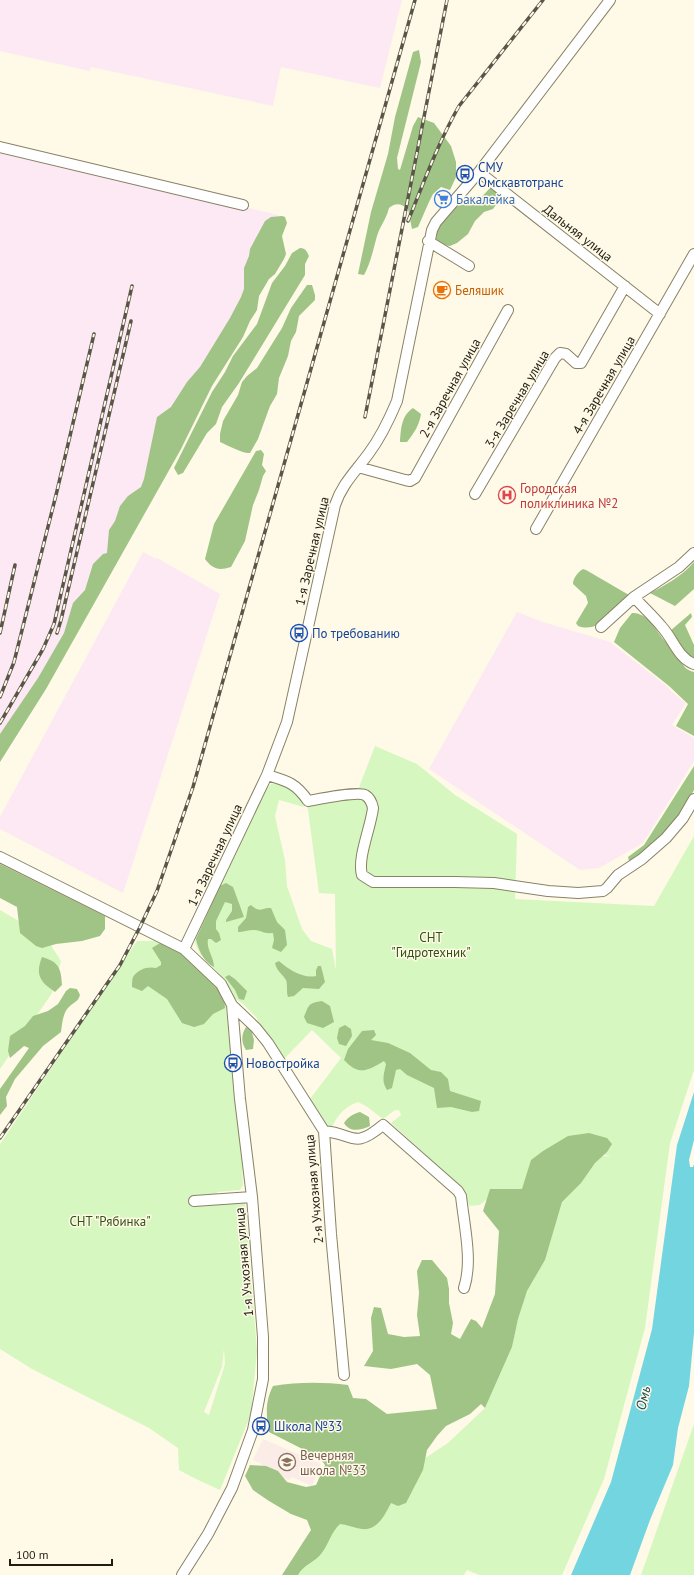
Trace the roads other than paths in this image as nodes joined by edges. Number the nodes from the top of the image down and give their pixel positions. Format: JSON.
{"nodes":[{"id":1,"x":610,"y":0,"type":"edge"},
{"id":2,"x":0,"y":147,"type":"edge"},
{"id":3,"x":479,"y":172,"type":"junction"},
{"id":4,"x":243,"y":204,"type":"dead end"},
{"id":5,"x":428,"y":241,"type":"junction"},
{"id":6,"x":694,"y":254,"type":"edge"},
{"id":7,"x":469,"y":266,"type":"dead end"},
{"id":8,"x":625,"y":286,"type":"junction"},
{"id":9,"x":508,"y":310,"type":"dead end"},
{"id":10,"x":660,"y":314,"type":"junction"},
{"id":11,"x":358,"y":467,"type":"junction"},
{"id":12,"x":476,"y":494,"type":"dead end"},
{"id":13,"x":536,"y":529,"type":"dead end"},
{"id":14,"x":694,"y":553,"type":"edge"},
{"id":15,"x":634,"y":597,"type":"junction"},
{"id":16,"x":601,"y":627,"type":"dead end"},
{"id":17,"x":694,"y":664,"type":"edge"},
{"id":18,"x":267,"y":775,"type":"junction"},
{"id":19,"x":694,"y":799,"type":"edge"},
{"id":20,"x":0,"y":857,"type":"edge"},
{"id":21,"x":184,"y":949,"type":"junction"},
{"id":22,"x":232,"y":1005,"type":"junction"},
{"id":23,"x":324,"y":1131,"type":"junction"},
{"id":24,"x":252,"y":1197,"type":"junction"},
{"id":25,"x":194,"y":1201,"type":"dead end"},
{"id":26,"x":464,"y":1288,"type":"dead end"},
{"id":27,"x":344,"y":1375,"type":"dead end"},
{"id":28,"x":182,"y":1575,"type":"edge"}],
"edges":[{"from":1,"to":3,"type":"street","name":"1-я Заречная улица"},
{"from":2,"to":4,"type":"street"},
{"from":3,"to":5,"type":"street","name":"1-я Заречная улица"},
{"from":3,"to":8,"type":"street","name":"Дальняя улица"},
{"from":5,"to":7,"type":"street"},
{"from":5,"to":11,"type":"street","name":"1-я Заречная улица"},
{"from":6,"to":10,"type":"street","name":"4-я Заречная улица"},
{"from":8,"to":10,"type":"street","name":"Дальняя улица"},
{"from":8,"to":12,"type":"street","name":"3-я Заречная улица"},
{"from":9,"to":11,"type":"street","name":"2-я Заречная улица"},
{"from":10,"to":13,"type":"street","name":"4-я Заречная улица"},
{"from":11,"to":18,"type":"street","name":"1-я Заречная улица"},
{"from":14,"to":15,"type":"street"},
{"from":15,"to":16,"type":"street"},
{"from":15,"to":17,"type":"street"},
{"from":18,"to":19,"type":"street"},
{"from":18,"to":21,"type":"street","name":"1-я Заречная улица"},
{"from":20,"to":21,"type":"street","name":"1-я Учхозная улица"},
{"from":21,"to":22,"type":"street","name":"1-я Учхозная улица"},
{"from":22,"to":23,"type":"street","name":"2-я Учхозная улица"},
{"from":22,"to":24,"type":"street","name":"1-я Учхозная улица"},
{"from":23,"to":26,"type":"street"},
{"from":23,"to":27,"type":"street","name":"2-я Учхозная улица"},
{"from":24,"to":25,"type":"street"},
{"from":24,"to":28,"type":"street","name":"1-я Учхозная улица"}]}
